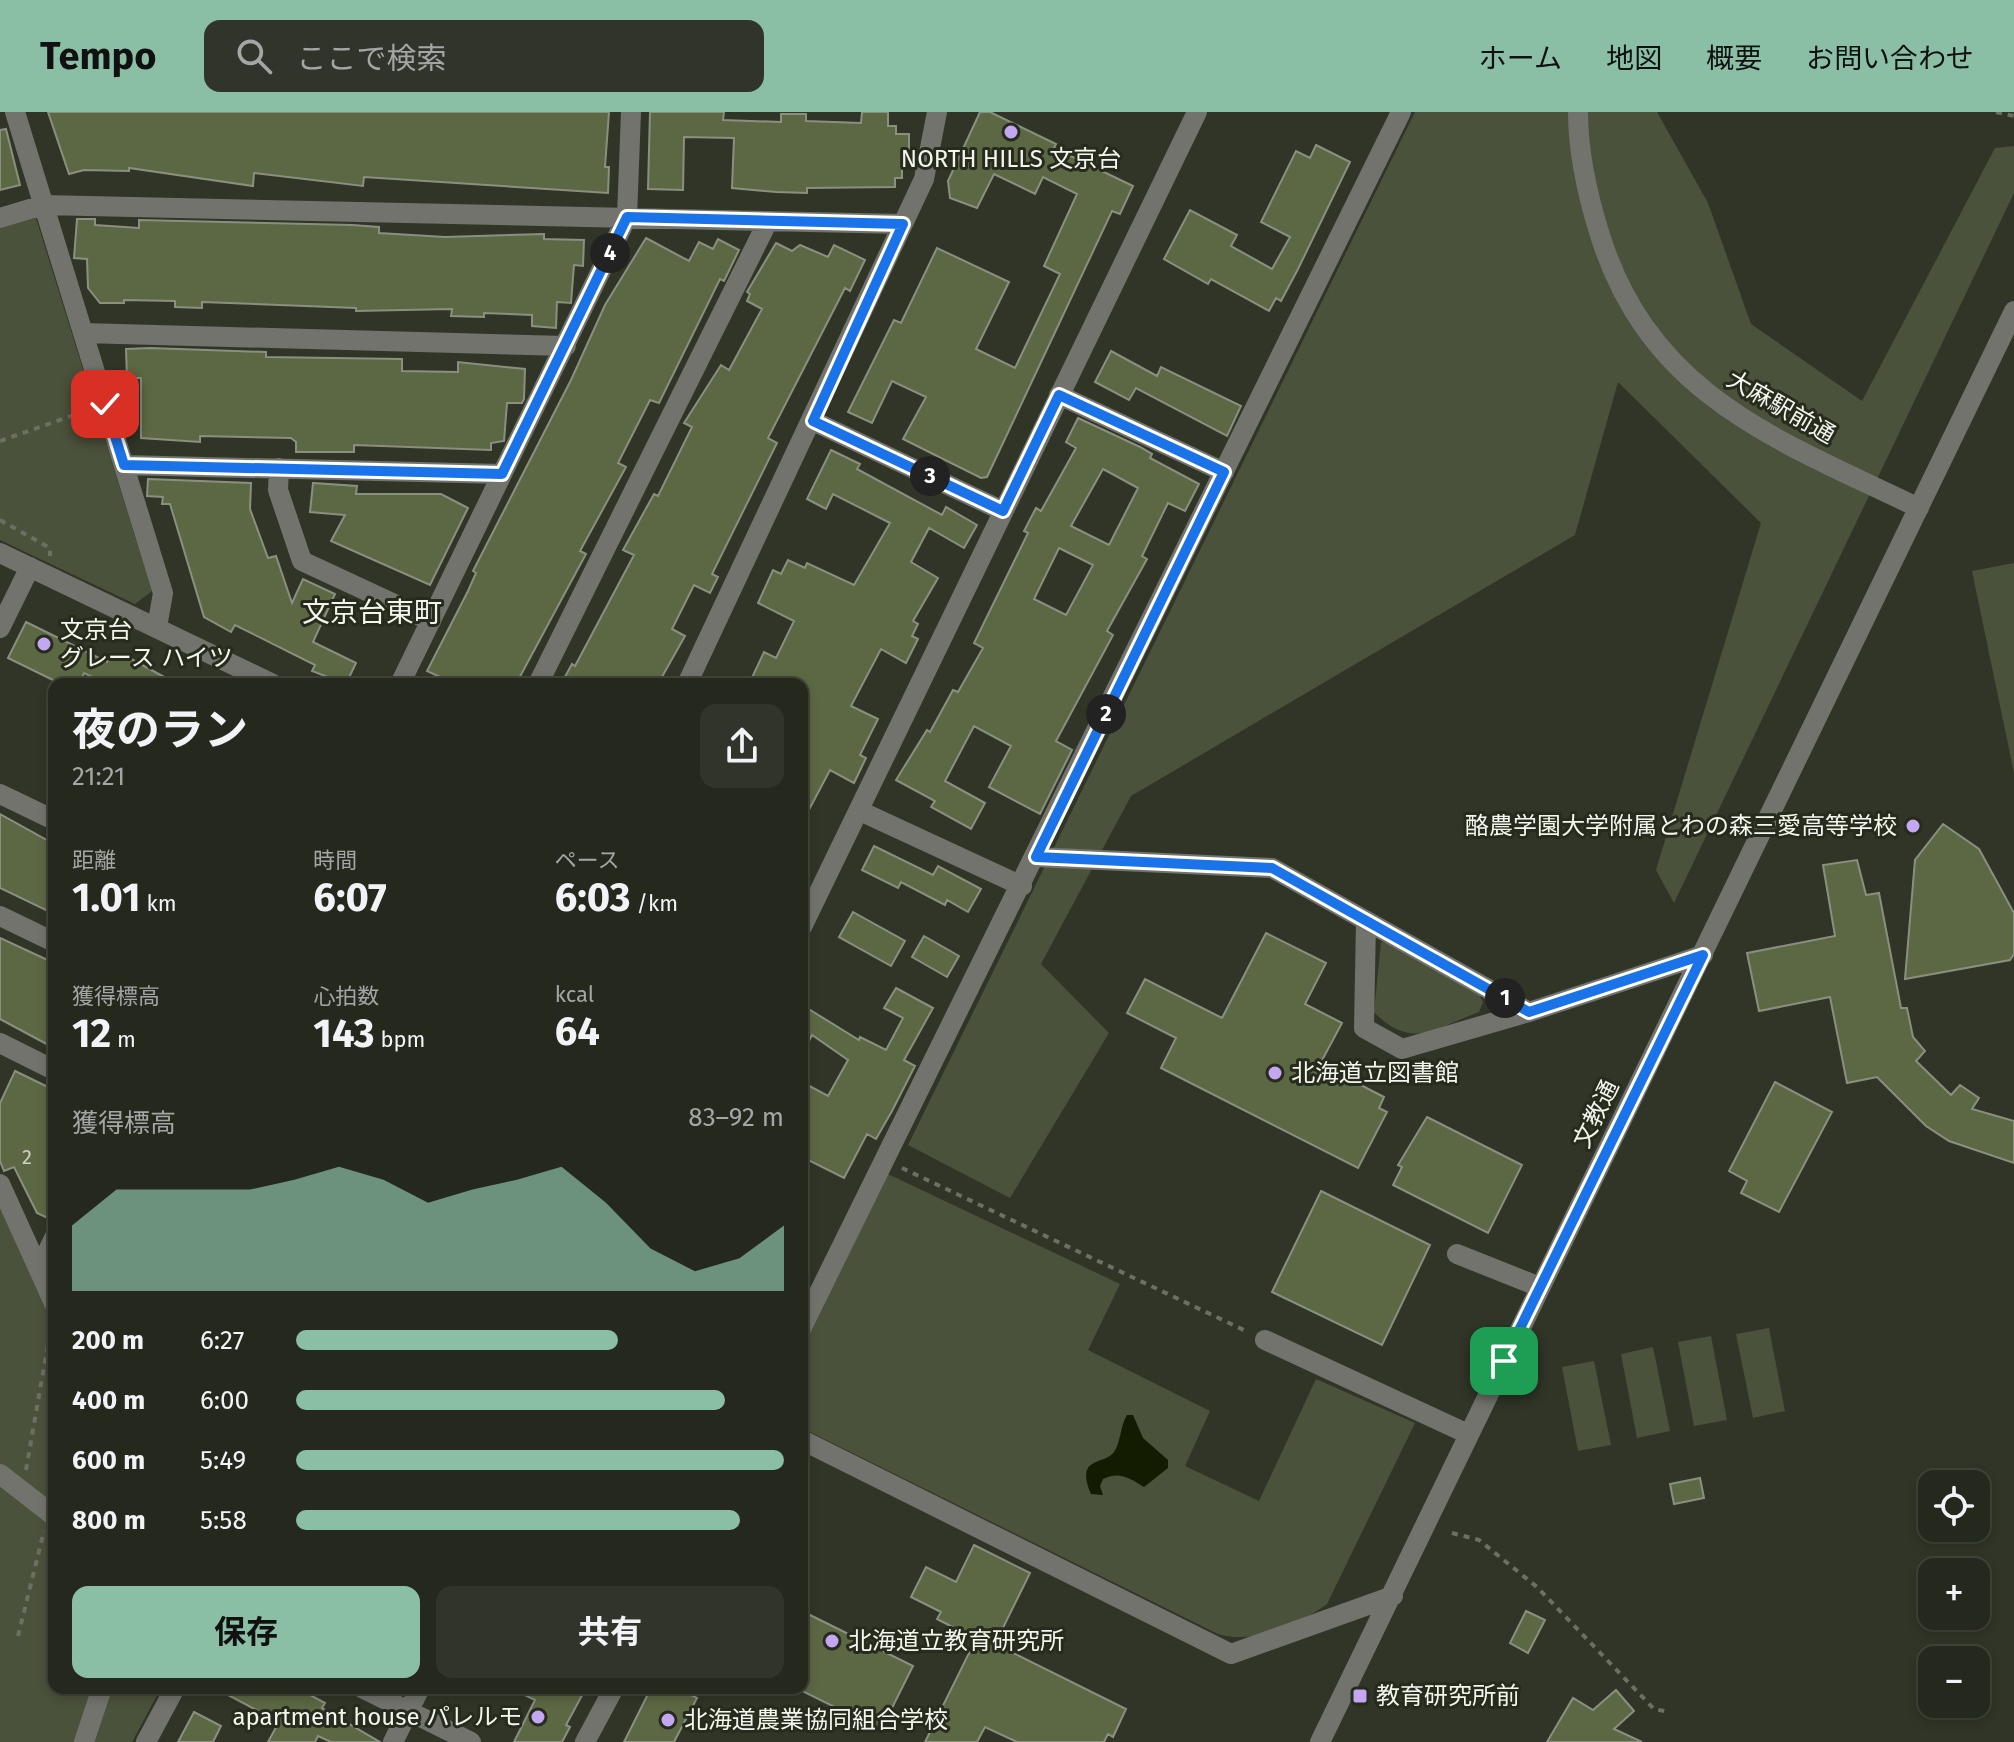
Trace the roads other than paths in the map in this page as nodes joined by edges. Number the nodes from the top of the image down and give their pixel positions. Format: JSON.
{"nodes":[{"id":1,"x":15,"y":112,"type":"edge"},
{"id":2,"x":631,"y":112,"type":"edge"},
{"id":3,"x":937,"y":112,"type":"edge"},
{"id":4,"x":1197,"y":112,"type":"edge"},
{"id":5,"x":1401,"y":112,"type":"edge"},
{"id":6,"x":1578,"y":112,"type":"edge"},
{"id":7,"x":43,"y":205,"type":"junction"},
{"id":8,"x":627,"y":217,"type":"junction"},
{"id":9,"x":0,"y":218,"type":"edge"},
{"id":10,"x":768,"y":221,"type":"junction"},
{"id":11,"x":903,"y":224,"type":"junction"},
{"id":12,"x":2014,"y":311,"type":"edge"},
{"id":13,"x":83,"y":333,"type":"junction"},
{"id":14,"x":566,"y":346,"type":"junction"},
{"id":15,"x":1059,"y":395,"type":"junction"},
{"id":16,"x":813,"y":421,"type":"junction"},
{"id":17,"x":124,"y":465,"type":"junction"},
{"id":18,"x":279,"y":468,"type":"junction"},
{"id":19,"x":1224,"y":472,"type":"junction"},
{"id":20,"x":502,"y":474,"type":"junction"},
{"id":21,"x":1919,"y":508,"type":"junction"},
{"id":22,"x":1003,"y":511,"type":"junction"},
{"id":23,"x":0,"y":553,"type":"edge"},
{"id":24,"x":30,"y":567,"type":"junction"},
{"id":25,"x":431,"y":621,"type":"junction"},
{"id":26,"x":157,"y":627,"type":"junction"},
{"id":27,"x":0,"y":628,"type":"edge"},
{"id":28,"x":261,"y":678,"type":"edge"},
{"id":29,"x":403,"y":678,"type":"edge"},
{"id":30,"x":541,"y":678,"type":"edge"},
{"id":31,"x":690,"y":678,"type":"edge"},
{"id":32,"x":0,"y":794,"type":"edge"},
{"id":33,"x":860,"y":811,"type":"junction"},
{"id":34,"x":48,"y":817,"type":"edge"},
{"id":35,"x":1036,"y":857,"type":"junction"},
{"id":36,"x":1022,"y":886,"type":"junction"},
{"id":37,"x":808,"y":902,"type":"edge"},
{"id":38,"x":0,"y":916,"type":"edge"},
{"id":39,"x":1366,"y":921,"type":"junction"},
{"id":40,"x":48,"y":939,"type":"edge"},
{"id":41,"x":1703,"y":955,"type":"junction"},
{"id":42,"x":1529,"y":1012,"type":"junction"},
{"id":43,"x":0,"y":1043,"type":"edge"},
{"id":44,"x":48,"y":1067,"type":"edge"},
{"id":45,"x":0,"y":1184,"type":"edge"},
{"id":46,"x":48,"y":1251,"type":"edge"},
{"id":47,"x":1457,"y":1254,"type":"dead end"},
{"id":48,"x":39,"y":1270,"type":"junction"},
{"id":49,"x":1540,"y":1287,"type":"junction"},
{"id":50,"x":48,"y":1290,"type":"edge"},
{"id":51,"x":810,"y":1294,"type":"edge"},
{"id":52,"x":1265,"y":1340,"type":"road end"},
{"id":53,"x":1468,"y":1434,"type":"junction"},
{"id":54,"x":808,"y":1443,"type":"edge"},
{"id":55,"x":0,"y":1474,"type":"edge"},
{"id":56,"x":48,"y":1513,"type":"edge"},
{"id":57,"x":1393,"y":1596,"type":"junction"},
{"id":58,"x":100,"y":1694,"type":"edge"},
{"id":59,"x":172,"y":1694,"type":"edge"},
{"id":60,"x":374,"y":1694,"type":"edge"},
{"id":61,"x":417,"y":1694,"type":"edge"},
{"id":62,"x":611,"y":1694,"type":"edge"},
{"id":63,"x":408,"y":1712,"type":"junction"},
{"id":64,"x":84,"y":1742,"type":"edge"},
{"id":65,"x":146,"y":1742,"type":"edge"},
{"id":66,"x":393,"y":1742,"type":"edge"},
{"id":67,"x":471,"y":1742,"type":"edge"},
{"id":68,"x":585,"y":1742,"type":"edge"},
{"id":69,"x":1320,"y":1742,"type":"edge"}],
"edges":[{"from":1,"to":7,"type":"street"},
{"from":2,"to":8,"type":"street"},
{"from":3,"to":11,"type":"street"},
{"from":4,"to":15,"type":"street"},
{"from":5,"to":19,"type":"street"},
{"from":6,"to":21,"type":"street","name":"大麻駅前通"},
{"from":7,"to":8,"type":"street"},
{"from":7,"to":9,"type":"street"},
{"from":7,"to":13,"type":"street"},
{"from":8,"to":10,"type":"street"},
{"from":8,"to":14,"type":"street"},
{"from":10,"to":11,"type":"street"},
{"from":10,"to":30,"type":"street"},
{"from":11,"to":16,"type":"street"},
{"from":12,"to":21,"type":"street"},
{"from":13,"to":14,"type":"street"},
{"from":13,"to":17,"type":"street"},
{"from":14,"to":20,"type":"street"},
{"from":15,"to":19,"type":"street"},
{"from":15,"to":22,"type":"street"},
{"from":16,"to":22,"type":"street"},
{"from":16,"to":31,"type":"street"},
{"from":17,"to":18,"type":"street"},
{"from":17,"to":26,"type":"street"},
{"from":18,"to":20,"type":"street"},
{"from":18,"to":25,"type":"street"},
{"from":19,"to":35,"type":"street"},
{"from":20,"to":25,"type":"street"},
{"from":21,"to":41,"type":"street","name":"文教通"},
{"from":22,"to":33,"type":"street"},
{"from":23,"to":24,"type":"street"},
{"from":24,"to":26,"type":"street"},
{"from":24,"to":27,"type":"street"},
{"from":25,"to":29,"type":"street"},
{"from":26,"to":28,"type":"street"},
{"from":32,"to":34,"type":"street"},
{"from":33,"to":36,"type":"street"},
{"from":33,"to":37,"type":"street"},
{"from":35,"to":36,"type":"street"},
{"from":35,"to":39,"type":"street"},
{"from":36,"to":51,"type":"street"},
{"from":38,"to":40,"type":"street"},
{"from":39,"to":42,"type":"street"},
{"from":39,"to":42,"type":"street"},
{"from":41,"to":42,"type":"street"},
{"from":41,"to":49,"type":"street","name":"文教通"},
{"from":43,"to":44,"type":"street"},
{"from":45,"to":48,"type":"street"},
{"from":46,"to":48,"type":"street"},
{"from":47,"to":49,"type":"street"},
{"from":48,"to":50,"type":"street"},
{"from":49,"to":53,"type":"street","name":"文教通"},
{"from":52,"to":53,"type":"street"},
{"from":53,"to":57,"type":"street","name":"文教通"},
{"from":54,"to":57,"type":"street"},
{"from":55,"to":56,"type":"street"},
{"from":57,"to":69,"type":"street","name":"文教通"},
{"from":58,"to":64,"type":"street"},
{"from":59,"to":65,"type":"street"},
{"from":60,"to":63,"type":"street"},
{"from":61,"to":63,"type":"street"},
{"from":62,"to":68,"type":"street"},
{"from":63,"to":66,"type":"street"},
{"from":63,"to":67,"type":"street"}]}
